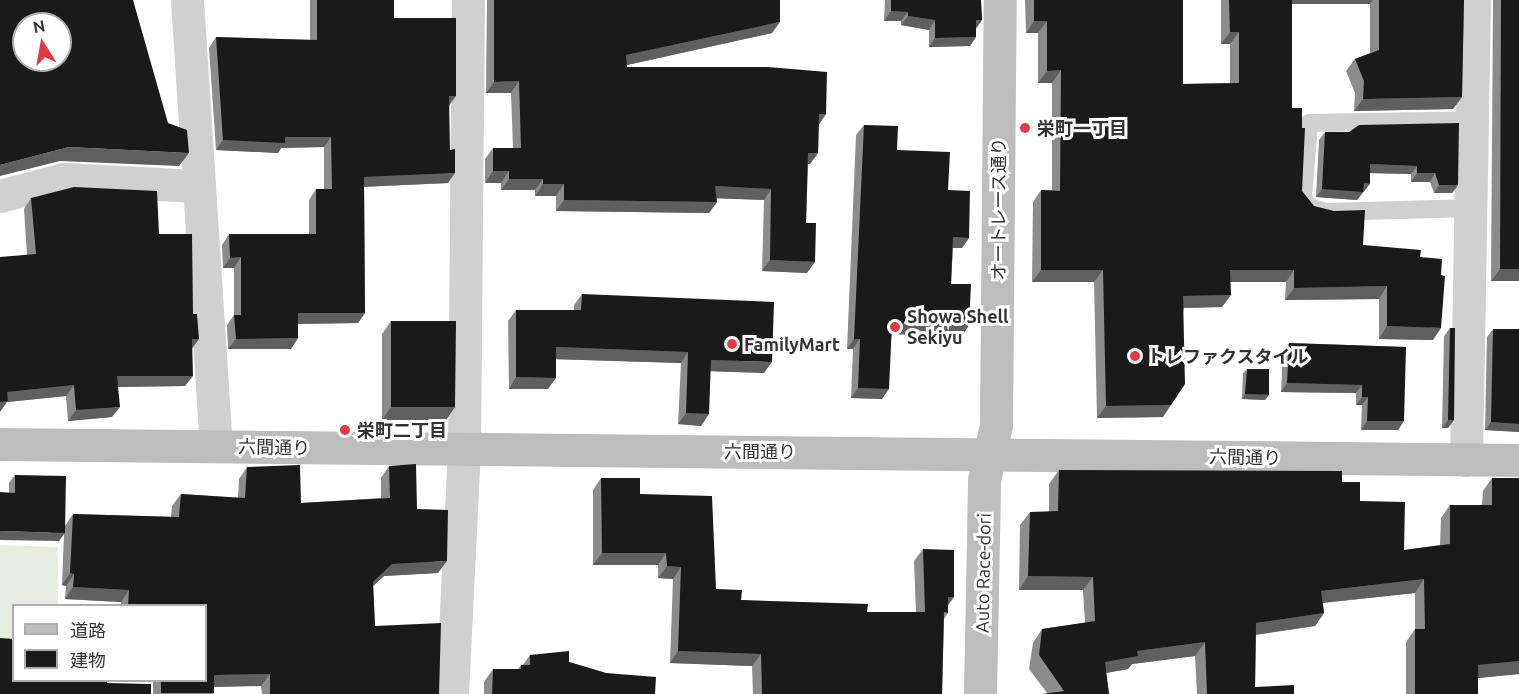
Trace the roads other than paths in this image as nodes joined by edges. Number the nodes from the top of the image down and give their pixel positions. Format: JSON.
{"nodes":[{"id":1,"x":187,"y":0,"type":"edge"},
{"id":2,"x":468,"y":0,"type":"edge"},
{"id":3,"x":1000,"y":0,"type":"edge"},
{"id":4,"x":1474,"y":0,"type":"edge"},
{"id":5,"x":1473,"y":120,"type":"junction"},
{"id":6,"x":197,"y":186,"type":"junction"},
{"id":7,"x":0,"y":196,"type":"edge"},
{"id":8,"x":1472,"y":208,"type":"junction"},
{"id":9,"x":0,"y":444,"type":"edge"},
{"id":10,"x":216,"y":446,"type":"junction"},
{"id":11,"x":464,"y":450,"type":"junction"},
{"id":12,"x":989,"y":453,"type":"junction"},
{"id":13,"x":1466,"y":460,"type":"junction"},
{"id":14,"x":1519,"y":460,"type":"edge"},
{"id":15,"x":452,"y":694,"type":"edge"},
{"id":16,"x":980,"y":694,"type":"edge"}],
"edges":[{"from":1,"to":6,"type":"street"},
{"from":2,"to":11,"type":"street"},
{"from":3,"to":12,"type":"street","name":"オートレース通り"},
{"from":4,"to":5,"type":"street"},
{"from":5,"to":8,"type":"street"},
{"from":5,"to":8,"type":"lane"},
{"from":6,"to":7,"type":"street"},
{"from":6,"to":10,"type":"street"},
{"from":8,"to":13,"type":"street"},
{"from":9,"to":10,"type":"street","name":"六間通り"},
{"from":10,"to":11,"type":"street","name":"六間通り"},
{"from":11,"to":12,"type":"street","name":"六間通り"},
{"from":11,"to":15,"type":"street"},
{"from":12,"to":13,"type":"street","name":"六間通り"},
{"from":12,"to":16,"type":"street","name":"Auto Race-dori"},
{"from":13,"to":14,"type":"street","name":"六間通り"}]}
